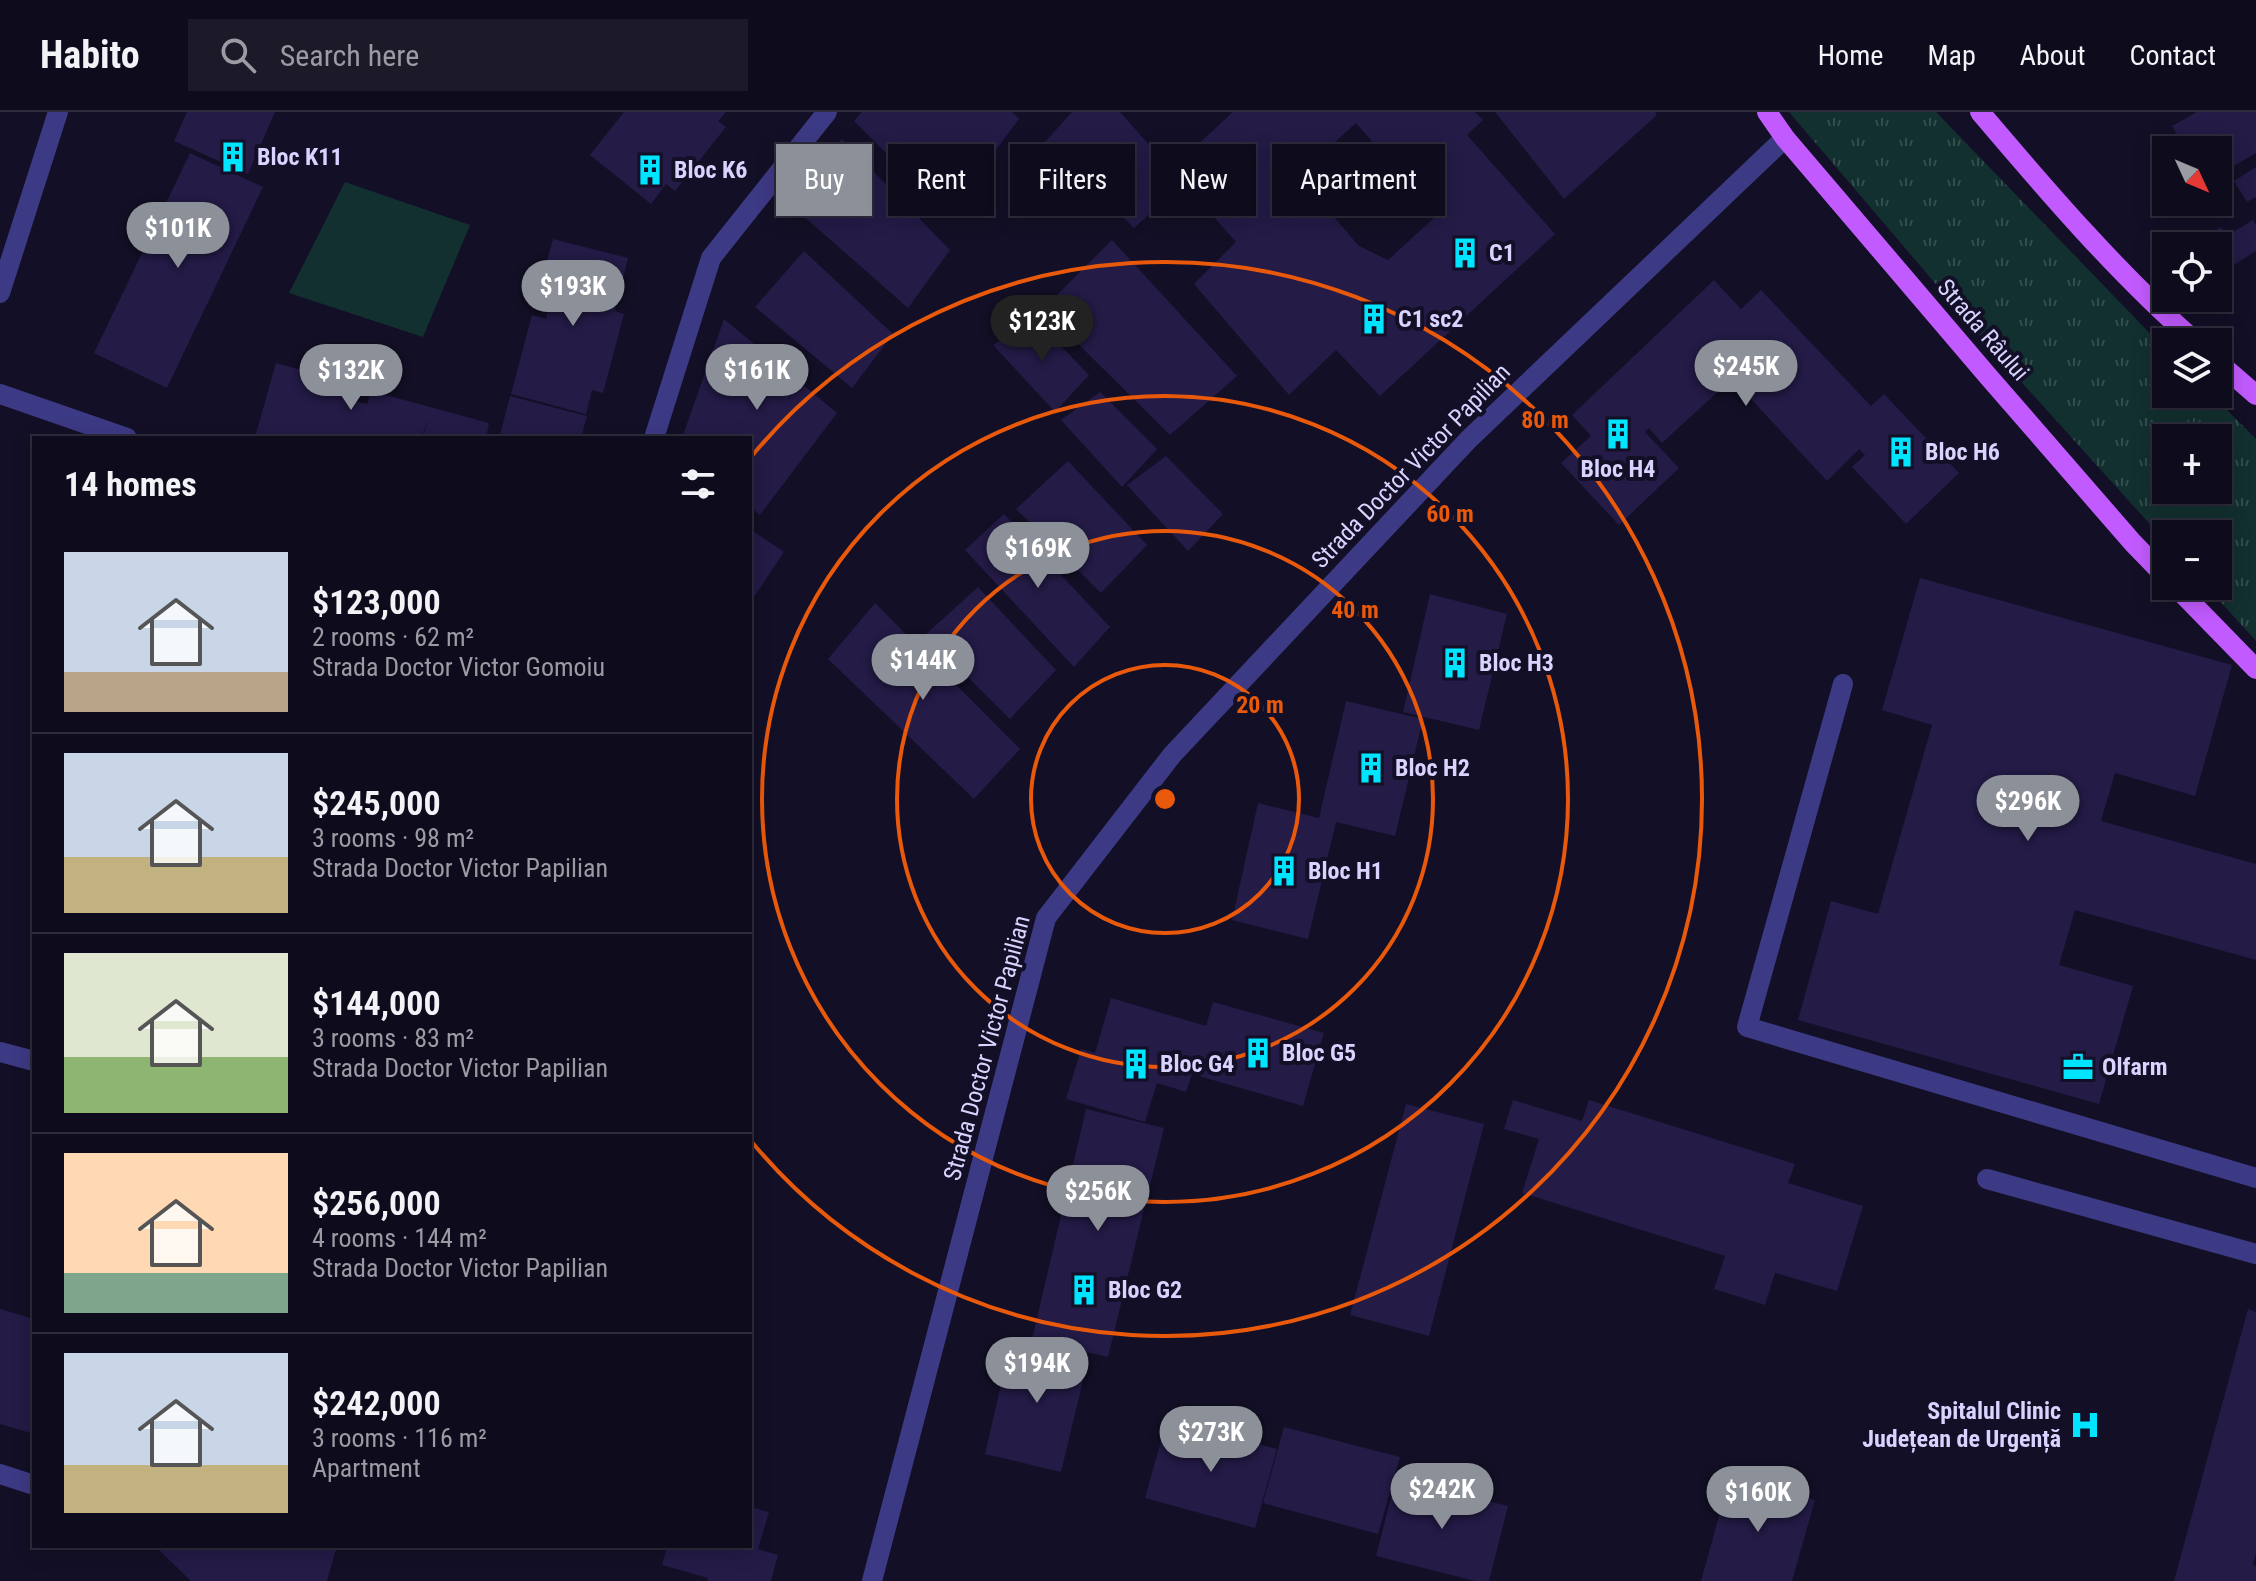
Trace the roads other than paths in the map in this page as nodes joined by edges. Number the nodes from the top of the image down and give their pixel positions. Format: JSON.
{"nodes":[{"id":1,"x":58,"y":112,"type":"edge"},
{"id":2,"x":827,"y":112,"type":"edge"},
{"id":3,"x":1767,"y":112,"type":"edge"},
{"id":4,"x":1980,"y":112,"type":"edge"},
{"id":5,"x":1785,"y":138,"type":"junction"},
{"id":6,"x":0,"y":293,"type":"edge"},
{"id":7,"x":2181,"y":328,"type":"edge"},
{"id":8,"x":2232,"y":374,"type":"edge"},
{"id":9,"x":0,"y":394,"type":"edge"},
{"id":10,"x":2256,"y":395,"type":"edge"},
{"id":11,"x":121,"y":436,"type":"edge"},
{"id":12,"x":655,"y":436,"type":"edge"},
{"id":13,"x":2152,"y":561,"type":"edge"},
{"id":14,"x":2189,"y":600,"type":"edge"},
{"id":15,"x":2256,"y":669,"type":"edge"},
{"id":16,"x":1843,"y":684,"type":"dead end"},
{"id":17,"x":0,"y":1052,"type":"edge"},
{"id":18,"x":32,"y":1060,"type":"edge"},
{"id":19,"x":2256,"y":1178,"type":"edge"},
{"id":20,"x":1987,"y":1179,"type":"dead end"},
{"id":21,"x":2256,"y":1254,"type":"edge"},
{"id":22,"x":0,"y":1474,"type":"edge"},
{"id":23,"x":32,"y":1484,"type":"edge"},
{"id":24,"x":872,"y":1581,"type":"edge"}],
"edges":[{"from":1,"to":6,"type":"street"},
{"from":2,"to":12,"type":"street"},
{"from":3,"to":5,"type":"main road","name":"Strada Râului"},
{"from":4,"to":7,"type":"main road"},
{"from":5,"to":13,"type":"main road","name":"Strada Râului"},
{"from":5,"to":24,"type":"street","name":"Strada Doctor Victor Papilian"},
{"from":8,"to":10,"type":"main road"},
{"from":9,"to":11,"type":"street"},
{"from":14,"to":15,"type":"main road"},
{"from":16,"to":19,"type":"street"},
{"from":17,"to":18,"type":"street"},
{"from":20,"to":21,"type":"street"},
{"from":22,"to":23,"type":"street"}]}
